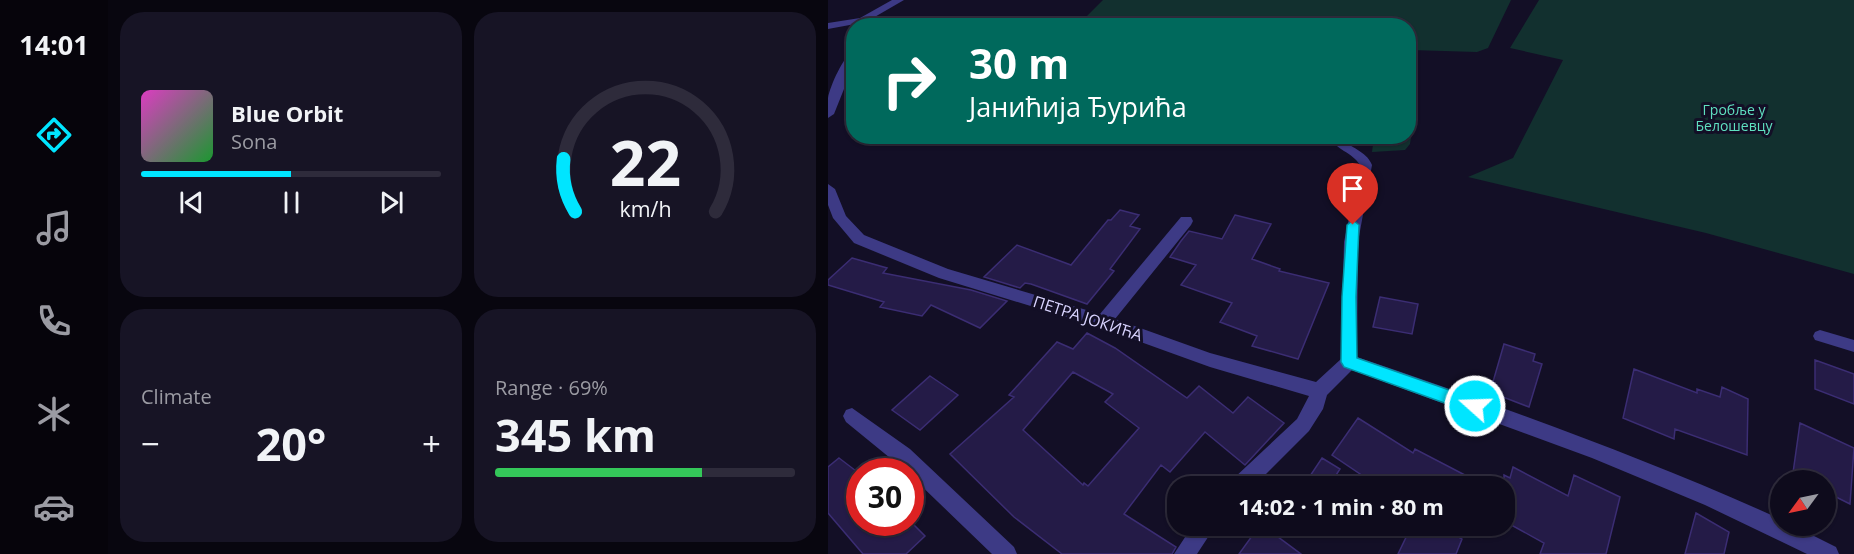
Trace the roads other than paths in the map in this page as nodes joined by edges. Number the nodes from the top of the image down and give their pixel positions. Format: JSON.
{"nodes":[{"id":1,"x":899,"y":0,"type":"edge"},
{"id":2,"x":872,"y":18,"type":"edge"},
{"id":3,"x":846,"y":25,"type":"edge"},
{"id":4,"x":828,"y":26,"type":"edge"},
{"id":5,"x":846,"y":68,"type":"edge"},
{"id":6,"x":828,"y":114,"type":"edge"},
{"id":7,"x":1338,"y":144,"type":"edge"},
{"id":8,"x":828,"y":189,"type":"edge"},
{"id":9,"x":1186,"y":221,"type":"dead end"},
{"id":10,"x":1103,"y":322,"type":"junction"},
{"id":11,"x":1820,"y":336,"type":"dead end"},
{"id":12,"x":1854,"y":346,"type":"edge"},
{"id":13,"x":1349,"y":362,"type":"junction"},
{"id":14,"x":1319,"y":391,"type":"junction"},
{"id":15,"x":852,"y":416,"type":"dead end"},
{"id":16,"x":1250,"y":476,"type":"edge"},
{"id":17,"x":1198,"y":536,"type":"edge"},
{"id":18,"x":1006,"y":554,"type":"edge"},
{"id":19,"x":1184,"y":554,"type":"edge"},
{"id":20,"x":1829,"y":554,"type":"edge"}],
"edges":[{"from":1,"to":2,"type":"street"},
{"from":3,"to":4,"type":"street"},
{"from":5,"to":6,"type":"street"},
{"from":7,"to":13,"type":"street"},
{"from":8,"to":10,"type":"street","name":"ПЕТРА ЈОКИЋА"},
{"from":9,"to":10,"type":"street"},
{"from":10,"to":14,"type":"street","name":"ПЕТРА ЈОКИЋА"},
{"from":11,"to":12,"type":"lane"},
{"from":13,"to":14,"type":"street"},
{"from":13,"to":20,"type":"street"},
{"from":14,"to":16,"type":"street"},
{"from":15,"to":18,"type":"street"},
{"from":17,"to":19,"type":"street"}]}
